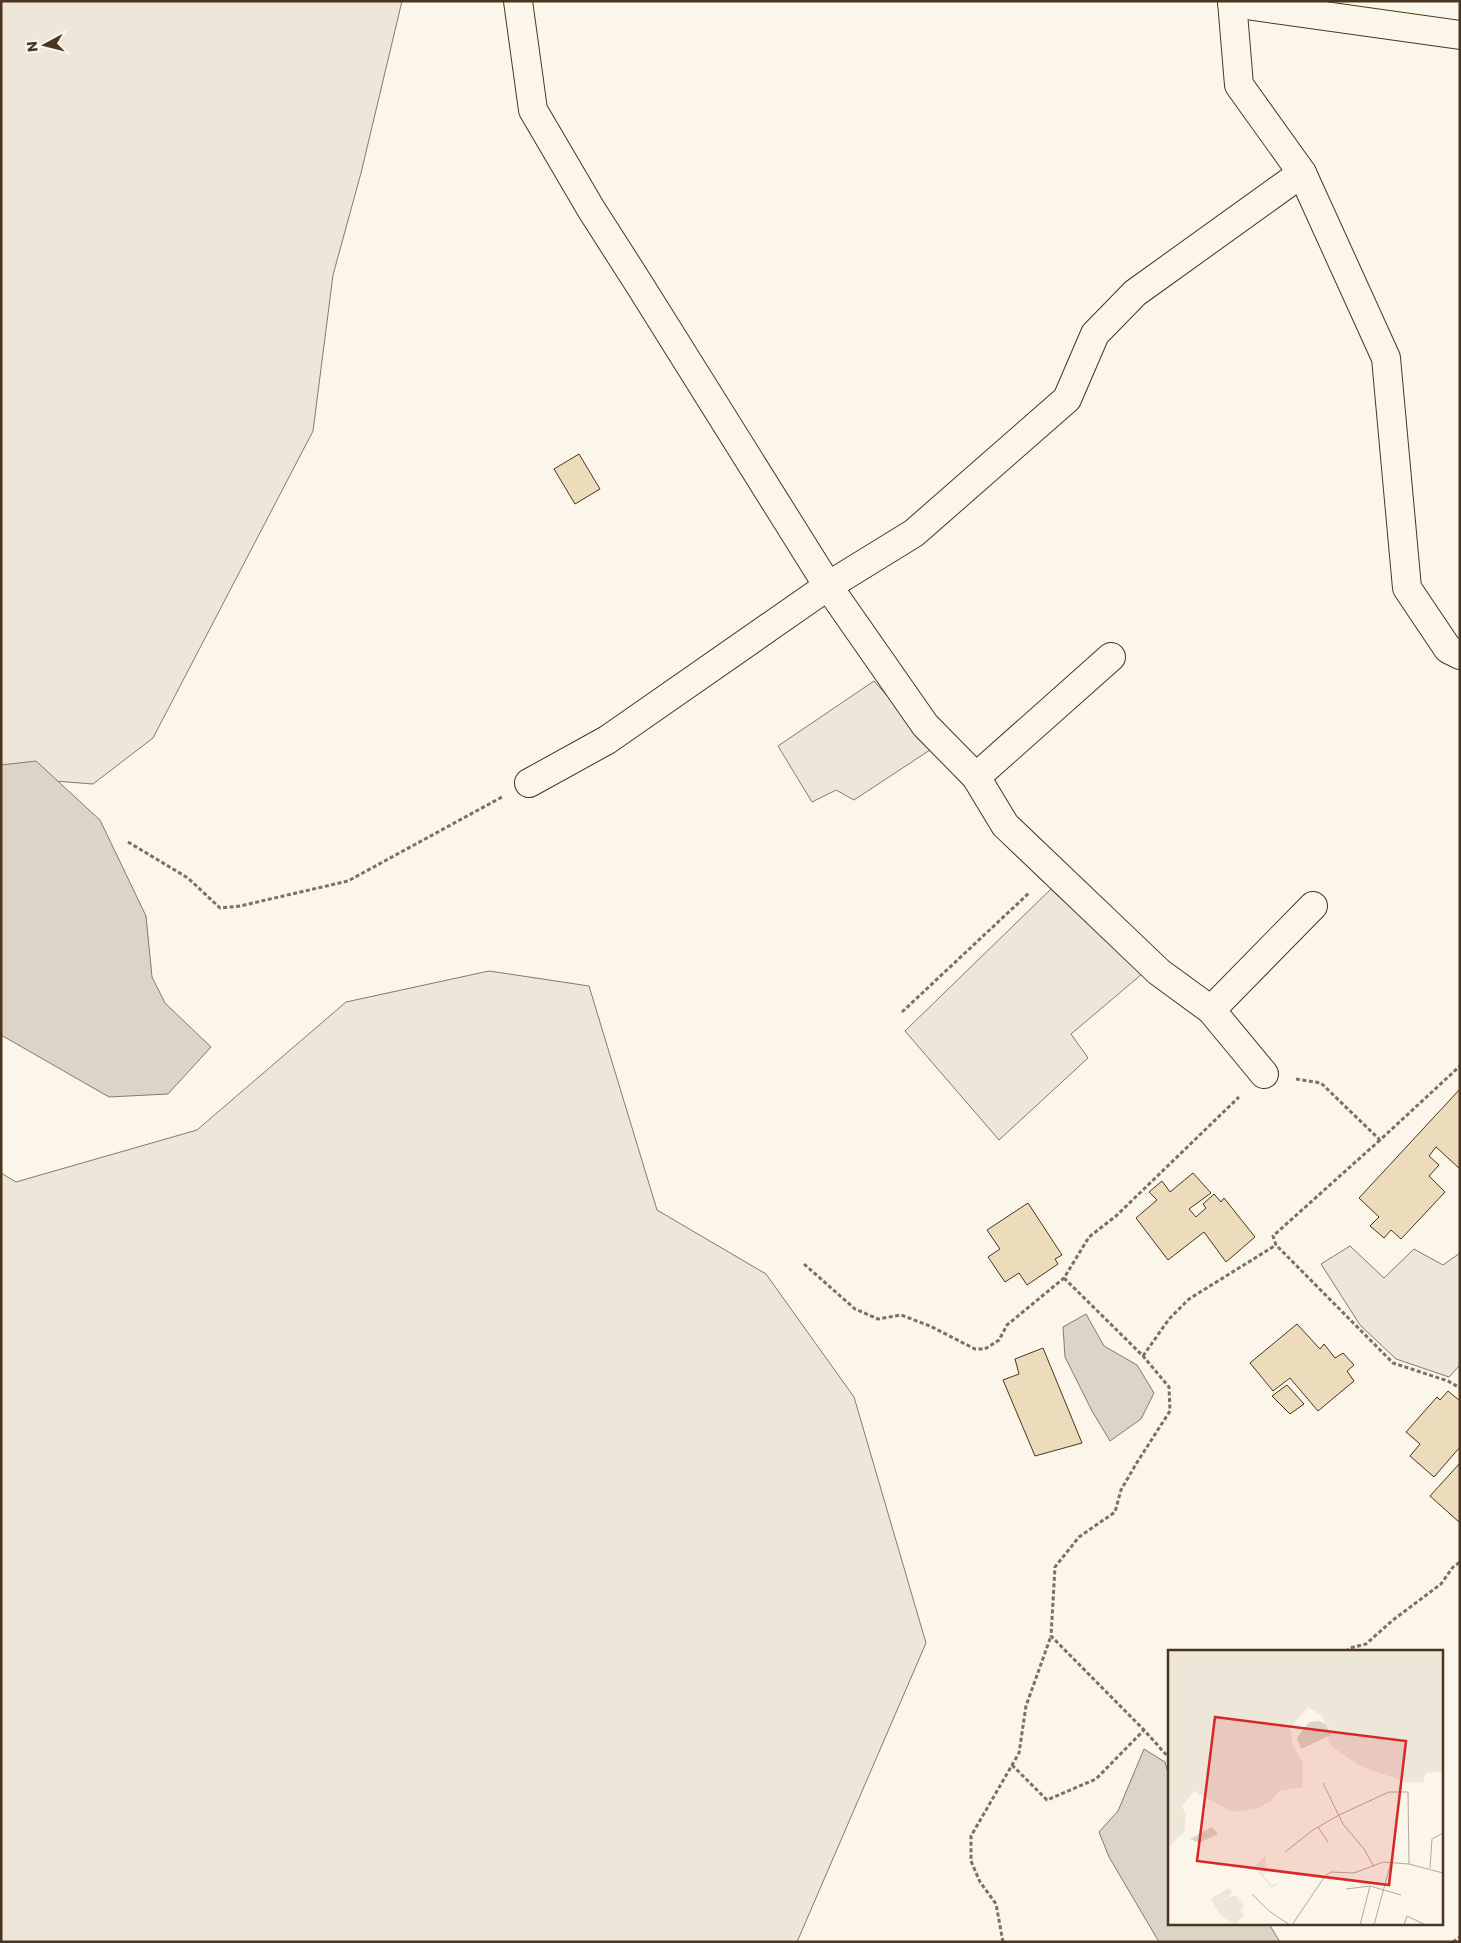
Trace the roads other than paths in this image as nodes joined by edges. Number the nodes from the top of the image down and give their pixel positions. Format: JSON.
{"nodes":[{"id":1,"x":518,"y":1,"type":"edge"},
{"id":2,"x":1232,"y":2,"type":"edge"},
{"id":3,"x":1460,"y":35,"type":"edge"},
{"id":4,"x":1302,"y":173,"type":"junction"},
{"id":5,"x":828,"y":586,"type":"junction"},
{"id":6,"x":1460,"y":656,"type":"edge"},
{"id":7,"x":1111,"y":657,"type":"dead end"},
{"id":8,"x":976,"y":777,"type":"junction"},
{"id":9,"x":528,"y":783,"type":"road end"},
{"id":10,"x":1313,"y":906,"type":"dead end"},
{"id":11,"x":1211,"y":1010,"type":"junction"},
{"id":12,"x":1264,"y":1074,"type":"road end"}],
"edges":[{"from":1,"to":5,"type":"street"},
{"from":2,"to":3,"type":"street"},
{"from":2,"to":4,"type":"street"},
{"from":4,"to":5,"type":"street"},
{"from":4,"to":6,"type":"street"},
{"from":5,"to":8,"type":"street"},
{"from":5,"to":9,"type":"street"},
{"from":7,"to":8,"type":"street"},
{"from":8,"to":11,"type":"street"},
{"from":10,"to":11,"type":"street"},
{"from":11,"to":12,"type":"street"}]}
